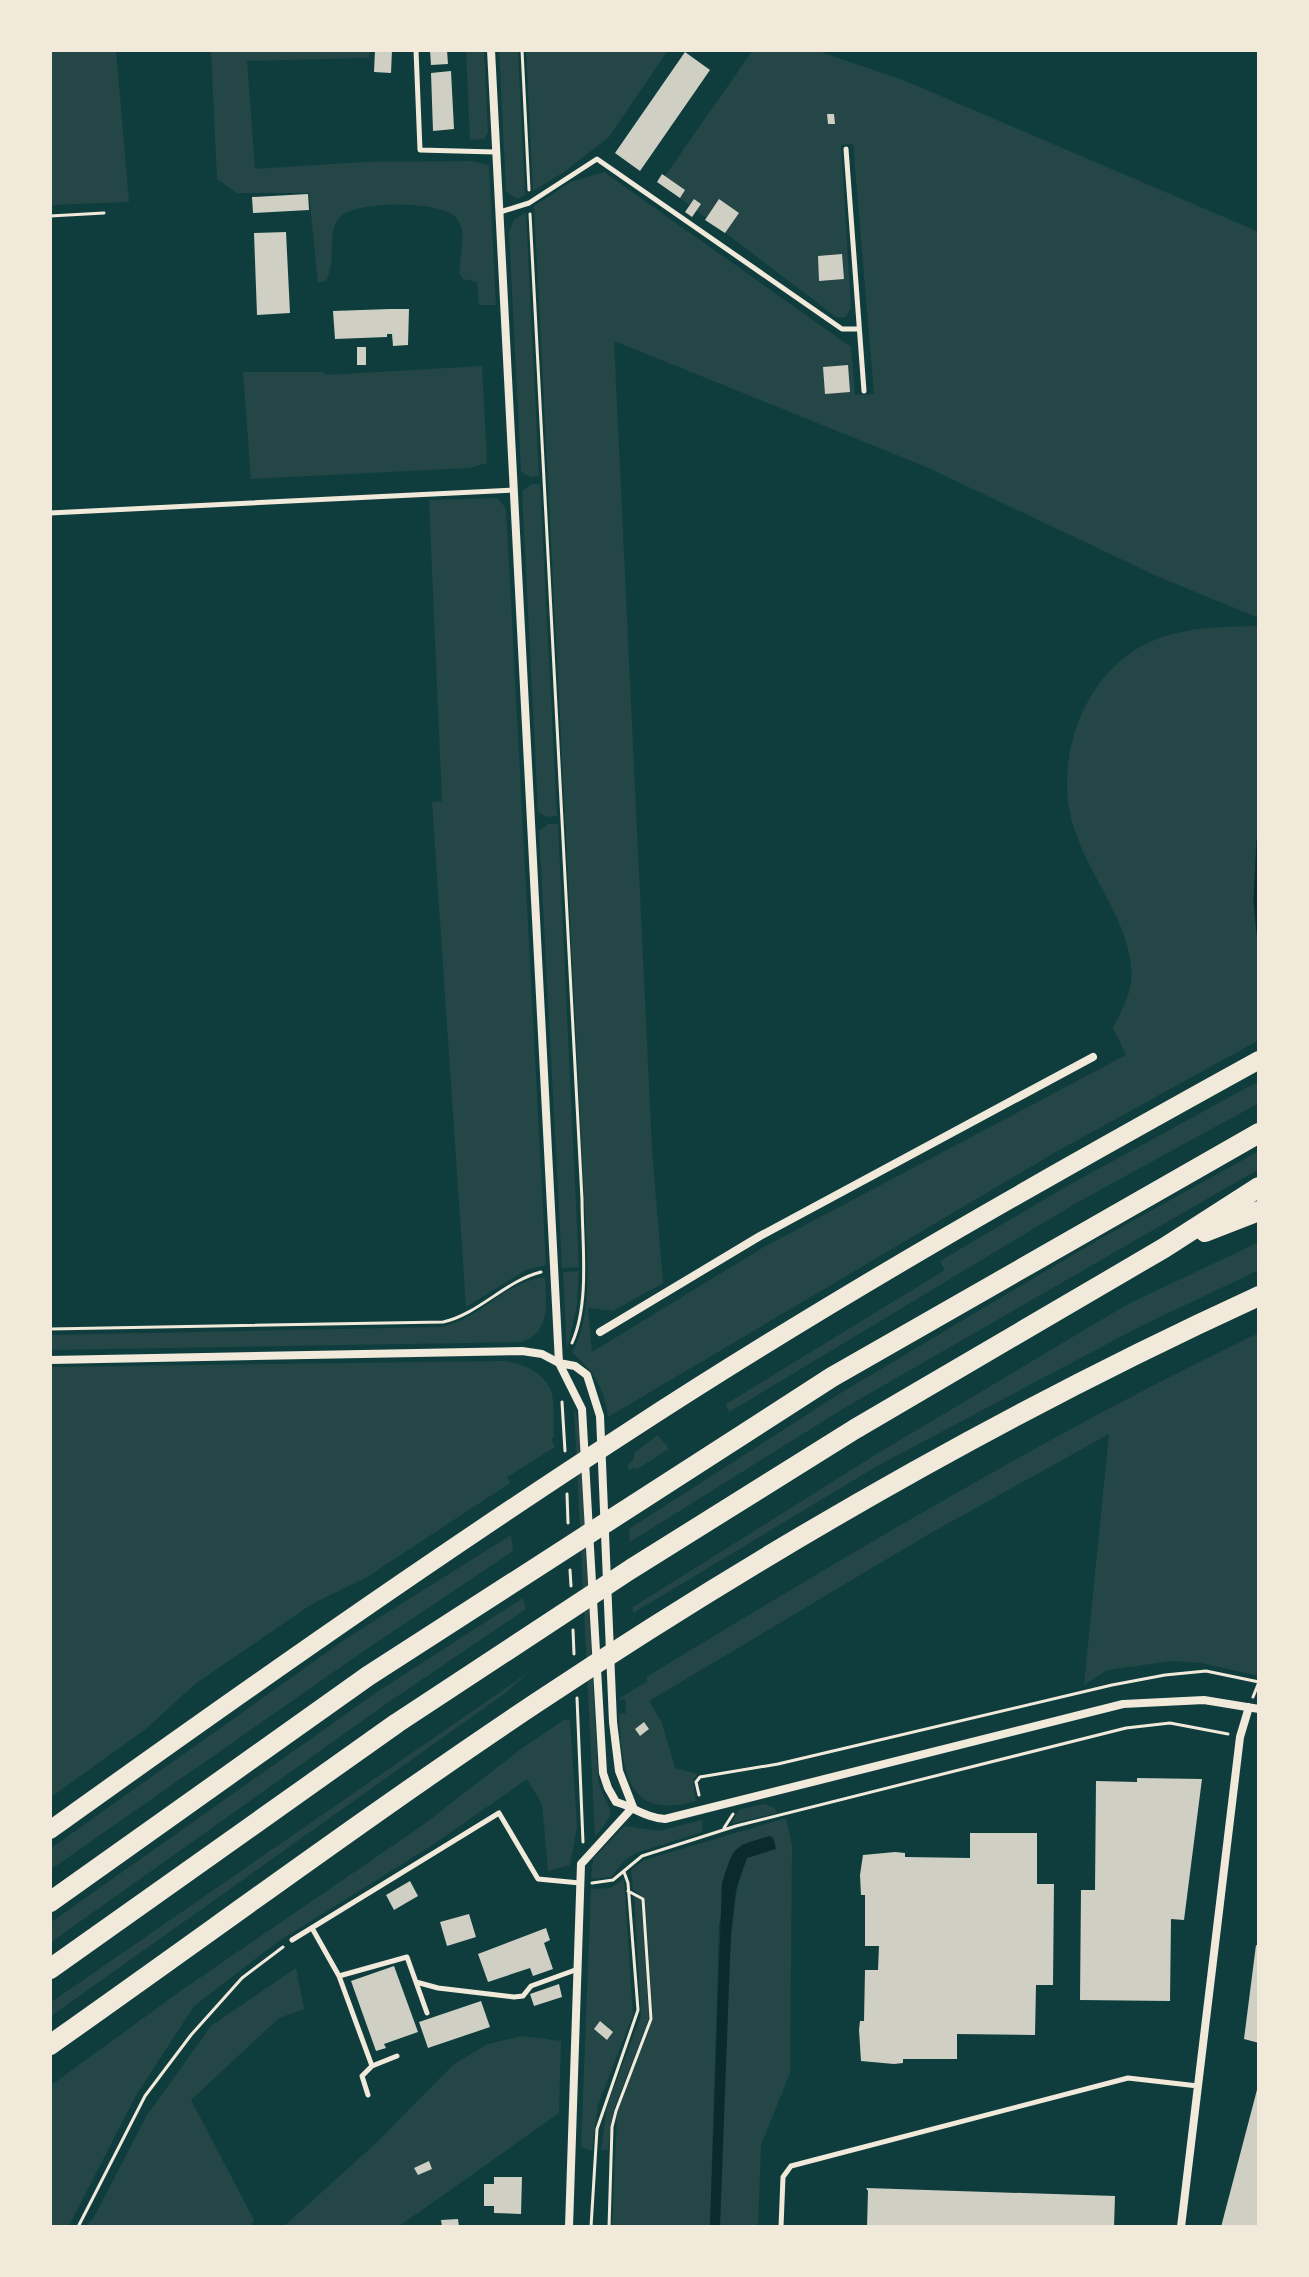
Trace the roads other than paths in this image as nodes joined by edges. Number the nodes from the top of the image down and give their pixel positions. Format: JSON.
{"nodes":[{"id":1,"x":416,"y":50,"type":"edge"},
{"id":2,"x":491,"y":50,"type":"edge"},
{"id":3,"x":846,"y":149,"type":"dead end"},
{"id":4,"x":496,"y":152,"type":"junction"},
{"id":5,"x":499,"y":212,"type":"junction"},
{"id":6,"x":859,"y":329,"type":"junction"},
{"id":7,"x":864,"y":391,"type":"dead end"},
{"id":8,"x":513,"y":490,"type":"junction"},
{"id":9,"x":50,"y":513,"type":"edge"},
{"id":10,"x":1093,"y":1057,"type":"dead end"},
{"id":11,"x":1259,"y":1060,"type":"edge"},
{"id":12,"x":1259,"y":1133,"type":"edge"},
{"id":13,"x":1259,"y":1187,"type":"edge"},
{"id":14,"x":1259,"y":1211,"type":"edge"},
{"id":15,"x":1164,"y":1248,"type":"junction"},
{"id":16,"x":1259,"y":1296,"type":"edge"},
{"id":17,"x":600,"y":1332,"type":"dead end"},
{"id":18,"x":50,"y":1360,"type":"edge"},
{"id":19,"x":559,"y":1363,"type":"junction"},
{"id":20,"x":1249,"y":1707,"type":"junction"},
{"id":21,"x":1259,"y":1709,"type":"edge"},
{"id":22,"x":633,"y":1807,"type":"junction"},
{"id":23,"x":50,"y":1830,"type":"edge"},
{"id":24,"x":581,"y":1883,"type":"junction"},
{"id":25,"x":50,"y":1902,"type":"edge"},
{"id":26,"x":312,"y":1928,"type":"junction"},
{"id":27,"x":292,"y":1940,"type":"road end"},
{"id":28,"x":50,"y":1969,"type":"edge"},
{"id":29,"x":578,"y":1969,"type":"junction"},
{"id":30,"x":339,"y":1976,"type":"junction"},
{"id":31,"x":416,"y":1982,"type":"junction"},
{"id":32,"x":427,"y":2013,"type":"dead end"},
{"id":33,"x":50,"y":2045,"type":"edge"},
{"id":34,"x":397,"y":2056,"type":"dead end"},
{"id":35,"x":372,"y":2066,"type":"junction"},
{"id":36,"x":1198,"y":2086,"type":"junction"},
{"id":37,"x":368,"y":2095,"type":"dead end"},
{"id":38,"x":569,"y":2227,"type":"edge"},
{"id":39,"x":781,"y":2227,"type":"edge"},
{"id":40,"x":1181,"y":2227,"type":"edge"}],
"edges":[{"from":1,"to":4,"type":"lane"},
{"from":2,"to":4,"type":"street"},
{"from":3,"to":6,"type":"lane"},
{"from":4,"to":5,"type":"street"},
{"from":5,"to":6,"type":"lane"},
{"from":5,"to":8,"type":"street"},
{"from":6,"to":7,"type":"lane"},
{"from":8,"to":9,"type":"lane"},
{"from":8,"to":19,"type":"street"},
{"from":10,"to":17,"type":"street"},
{"from":11,"to":23,"type":"highway"},
{"from":12,"to":25,"type":"highway"},
{"from":13,"to":15,"type":"highway"},
{"from":14,"to":15,"type":"highway"},
{"from":15,"to":28,"type":"highway"},
{"from":16,"to":33,"type":"highway"},
{"from":18,"to":19,"type":"street"},
{"from":19,"to":22,"type":"street"},
{"from":19,"to":22,"type":"street"},
{"from":20,"to":21,"type":"street"},
{"from":20,"to":22,"type":"street"},
{"from":20,"to":36,"type":"street"},
{"from":22,"to":24,"type":"street"},
{"from":24,"to":26,"type":"lane"},
{"from":24,"to":29,"type":"street"},
{"from":26,"to":27,"type":"lane"},
{"from":26,"to":30,"type":"lane"},
{"from":29,"to":31,"type":"lane"},
{"from":29,"to":38,"type":"street"},
{"from":30,"to":31,"type":"lane"},
{"from":30,"to":35,"type":"lane"},
{"from":31,"to":32,"type":"lane"},
{"from":34,"to":35,"type":"lane"},
{"from":35,"to":37,"type":"lane"},
{"from":36,"to":39,"type":"lane"},
{"from":36,"to":40,"type":"street"}]}
